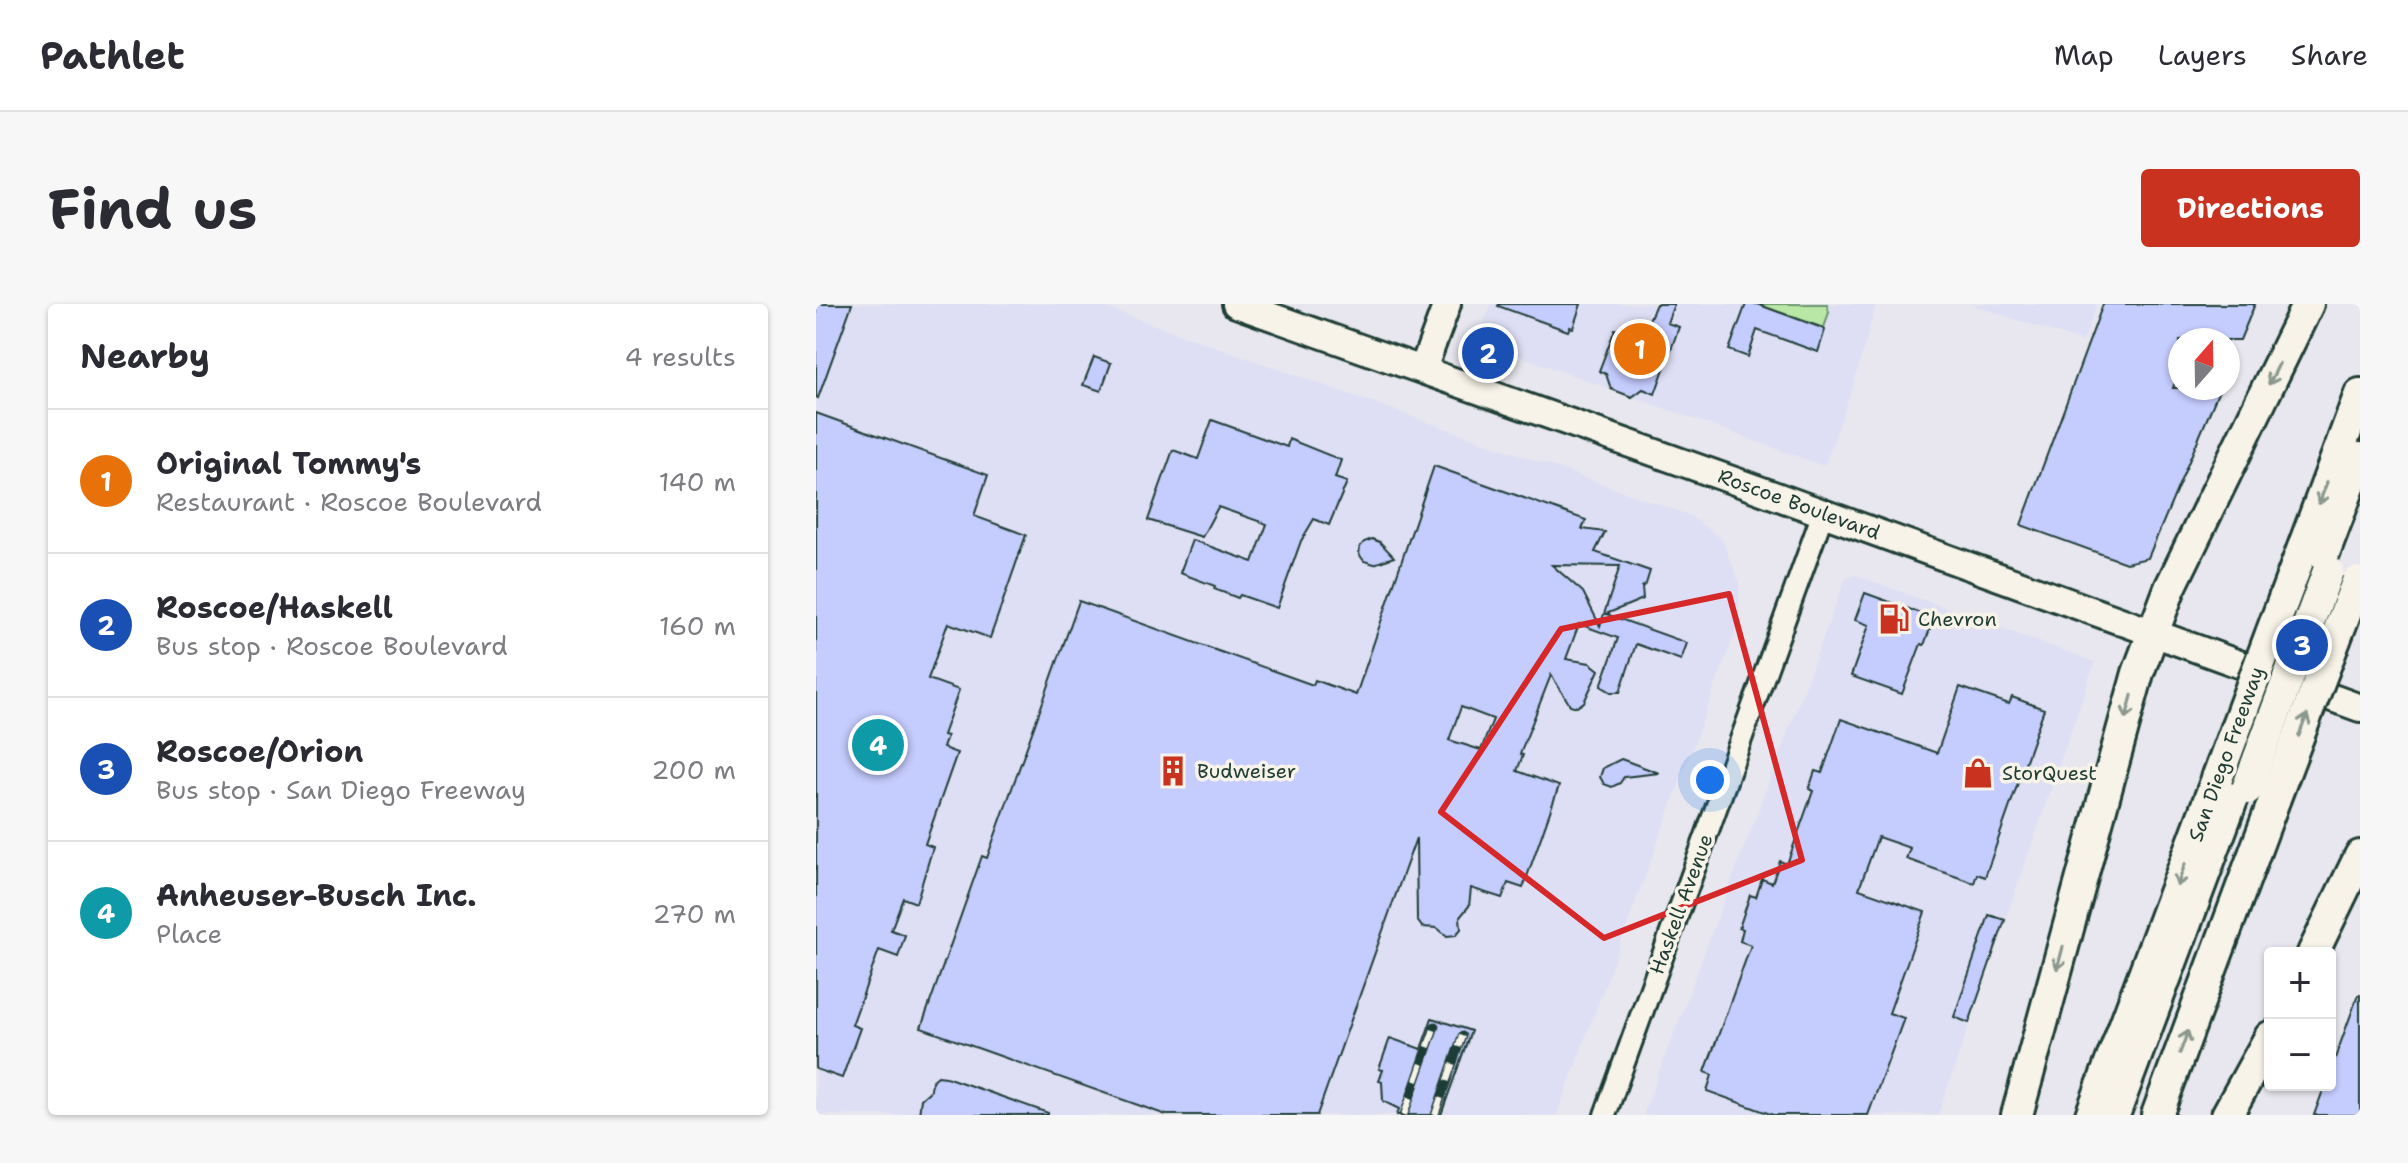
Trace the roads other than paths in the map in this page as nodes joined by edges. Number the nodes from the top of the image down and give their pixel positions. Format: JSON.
{"nodes":[{"id":1,"x":1236,"y":304,"type":"edge"},
{"id":2,"x":1447,"y":304,"type":"edge"},
{"id":3,"x":2308,"y":304,"type":"edge"},
{"id":4,"x":1423,"y":369,"type":"junction"},
{"id":5,"x":2360,"y":394,"type":"edge"},
{"id":6,"x":2360,"y":458,"type":"edge"},
{"id":7,"x":2360,"y":485,"type":"edge"},
{"id":8,"x":1823,"y":513,"type":"junction"},
{"id":9,"x":2315,"y":567,"type":"junction"},
{"id":10,"x":2358,"y":578,"type":"edge"},
{"id":11,"x":2153,"y":633,"type":"junction"},
{"id":12,"x":2360,"y":708,"type":"edge"},
{"id":13,"x":2244,"y":786,"type":"junction"},
{"id":14,"x":2360,"y":856,"type":"edge"},
{"id":15,"x":2316,"y":947,"type":"edge"},
{"id":16,"x":2264,"y":1048,"type":"edge"},
{"id":17,"x":1605,"y":1115,"type":"edge"},
{"id":18,"x":2017,"y":1115,"type":"edge"},
{"id":19,"x":2091,"y":1115,"type":"edge"},
{"id":20,"x":2114,"y":1115,"type":"edge"},
{"id":21,"x":2125,"y":1115,"type":"edge"},
{"id":22,"x":2157,"y":1115,"type":"edge"},
{"id":23,"x":2227,"y":1115,"type":"edge"}],
"edges":[{"from":1,"to":4,"type":"main road","name":"Roscoe Boulevard"},
{"from":2,"to":4,"type":"main road"},
{"from":3,"to":11,"type":"highway","one_way":true},
{"from":4,"to":8,"type":"main road","name":"Roscoe Boulevard"},
{"from":5,"to":9,"type":"highway","name":"San Diego Freeway","one_way":true},
{"from":6,"to":9,"type":"highway"},
{"from":7,"to":9,"type":"highway"},
{"from":8,"to":11,"type":"main road","name":"Roscoe Boulevard"},
{"from":8,"to":17,"type":"street","name":"Haskell Avenue"},
{"from":9,"to":13,"type":"highway","name":"San Diego Freeway","bridge":true},
{"from":13,"to":10,"type":"highway","name":"San Diego Freeway","one_way":true,"bridge":true},
{"from":11,"to":12,"type":"main road","name":"Roscoe Boulevard"},
{"from":11,"to":18,"type":"highway","one_way":true},
{"from":13,"to":19,"type":"highway","name":"San Diego Freeway","one_way":true},
{"from":13,"to":20,"type":"highway"},
{"from":13,"to":21,"type":"highway"},
{"from":22,"to":13,"type":"highway","name":"San Diego Freeway","one_way":true},
{"from":14,"to":15,"type":"highway"},
{"from":16,"to":23,"type":"highway"}]}
